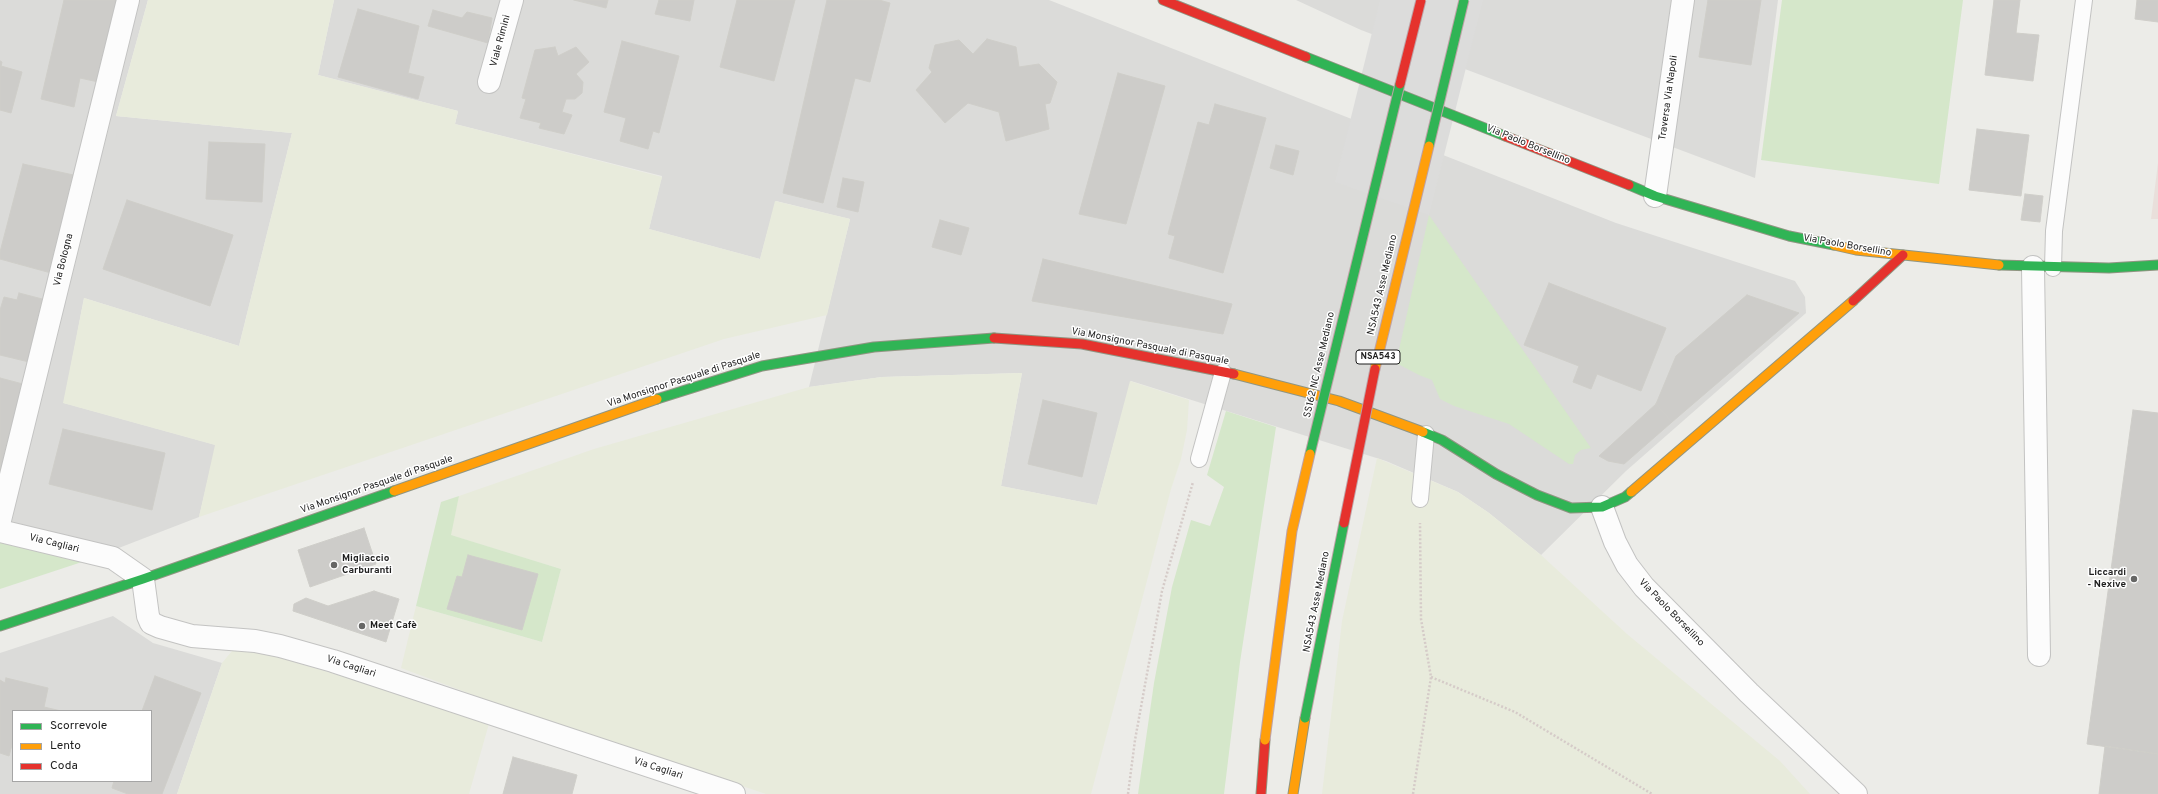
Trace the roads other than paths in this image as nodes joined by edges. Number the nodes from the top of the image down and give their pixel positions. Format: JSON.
{"nodes":[{"id":1,"x":128,"y":0,"type":"edge"},
{"id":2,"x":512,"y":0,"type":"edge"},
{"id":3,"x":1163,"y":0,"type":"edge"},
{"id":4,"x":1421,"y":0,"type":"edge"},
{"id":5,"x":1464,"y":0,"type":"edge"},
{"id":6,"x":1683,"y":0,"type":"edge"},
{"id":7,"x":2084,"y":0,"type":"edge"},
{"id":8,"x":489,"y":82,"type":"dead end"},
{"id":9,"x":1655,"y":196,"type":"junction"},
{"id":10,"x":1903,"y":255,"type":"junction"},
{"id":11,"x":2158,"y":265,"type":"edge"},
{"id":12,"x":2043,"y":267,"type":"junction"},
{"id":13,"x":1223,"y":372,"type":"junction"},
{"id":14,"x":1426,"y":434,"type":"junction"},
{"id":15,"x":1199,"y":459,"type":"road end"},
{"id":16,"x":1420,"y":499,"type":"road end"},
{"id":17,"x":1602,"y":507,"type":"junction"},
{"id":18,"x":0,"y":520,"type":"edge"},
{"id":19,"x":0,"y":531,"type":"edge"},
{"id":20,"x":143,"y":579,"type":"junction"},
{"id":21,"x":0,"y":626,"type":"edge"},
{"id":22,"x":2039,"y":655,"type":"dead end"},
{"id":23,"x":734,"y":794,"type":"edge"},
{"id":24,"x":1261,"y":794,"type":"edge"},
{"id":25,"x":1293,"y":794,"type":"edge"},
{"id":26,"x":1856,"y":794,"type":"edge"}],
"edges":[{"from":1,"to":18,"type":"street","name":"Via Bologna"},
{"from":2,"to":8,"type":"street","name":"Viale Rimini"},
{"from":3,"to":9,"type":"main road","name":"Via Paolo Borsellino"},
{"from":4,"to":24,"type":"main road","name":"SS162 NC Asse Mediano","bridge":true},
{"from":5,"to":25,"type":"main road","name":"NSA543 Asse Mediano","number":"NSA543","bridge":true},
{"from":6,"to":9,"type":"street","name":"Traversa Via Napoli"},
{"from":7,"to":12,"type":"lane"},
{"from":9,"to":10,"type":"main road","name":"Via Paolo Borsellino"},
{"from":10,"to":12,"type":"main road","name":"Via Paolo Borsellino"},
{"from":10,"to":17,"type":"main road","name":"Via Paolo Borsellino"},
{"from":11,"to":12,"type":"main road","name":"Via Paolo Borsellino"},
{"from":12,"to":22,"type":"street"},
{"from":13,"to":14,"type":"main road","name":"Via Monsignor Pasquale di Pasquale"},
{"from":13,"to":15,"type":"lane"},
{"from":13,"to":20,"type":"main road","name":"Via Monsignor Pasquale di Pasquale"},
{"from":14,"to":16,"type":"lane"},
{"from":14,"to":17,"type":"main road","name":"Via Monsignor Pasquale di Pasquale"},
{"from":17,"to":26,"type":"street","name":"Via Paolo Borsellino"},
{"from":19,"to":20,"type":"street","name":"Via Cagliari"},
{"from":20,"to":21,"type":"main road","name":"Via Monsignor Pasquale di Pasquale"},
{"from":20,"to":23,"type":"street","name":"Via Cagliari"}]}
